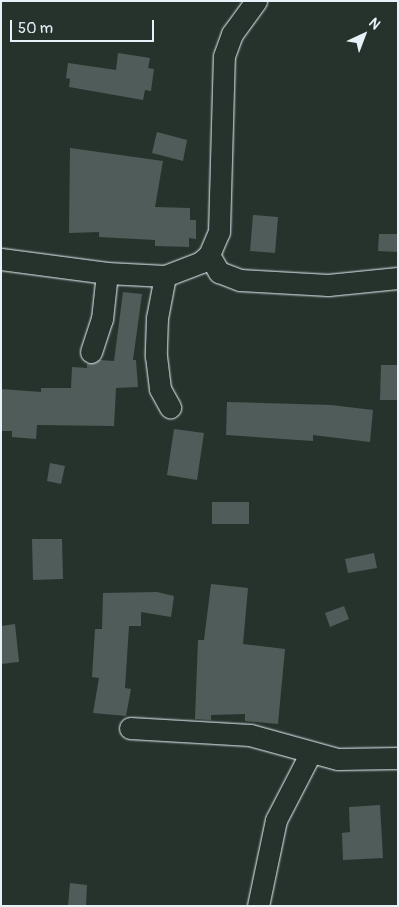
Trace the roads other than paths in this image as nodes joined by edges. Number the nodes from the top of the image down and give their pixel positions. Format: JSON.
{"nodes":[{"id":1,"x":256,"y":1,"type":"edge"},
{"id":2,"x":209,"y":255,"type":"junction"},
{"id":3,"x":1,"y":259,"type":"edge"},
{"id":4,"x":107,"y":273,"type":"junction"},
{"id":5,"x":165,"y":276,"type":"junction"},
{"id":6,"x":398,"y":278,"type":"edge"},
{"id":7,"x":92,"y":352,"type":"dead end"},
{"id":8,"x":170,"y":407,"type":"dead end"},
{"id":9,"x":130,"y":728,"type":"dead end"},
{"id":10,"x":310,"y":754,"type":"junction"},
{"id":11,"x":398,"y":758,"type":"edge"},
{"id":12,"x":258,"y":906,"type":"edge"}],
"edges":[{"from":1,"to":2,"type":"street"},
{"from":2,"to":5,"type":"street"},
{"from":2,"to":6,"type":"street"},
{"from":3,"to":4,"type":"street"},
{"from":4,"to":5,"type":"street"},
{"from":4,"to":7,"type":"street"},
{"from":5,"to":8,"type":"street"},
{"from":9,"to":10,"type":"street"},
{"from":10,"to":11,"type":"street"},
{"from":10,"to":12,"type":"street"}]}
